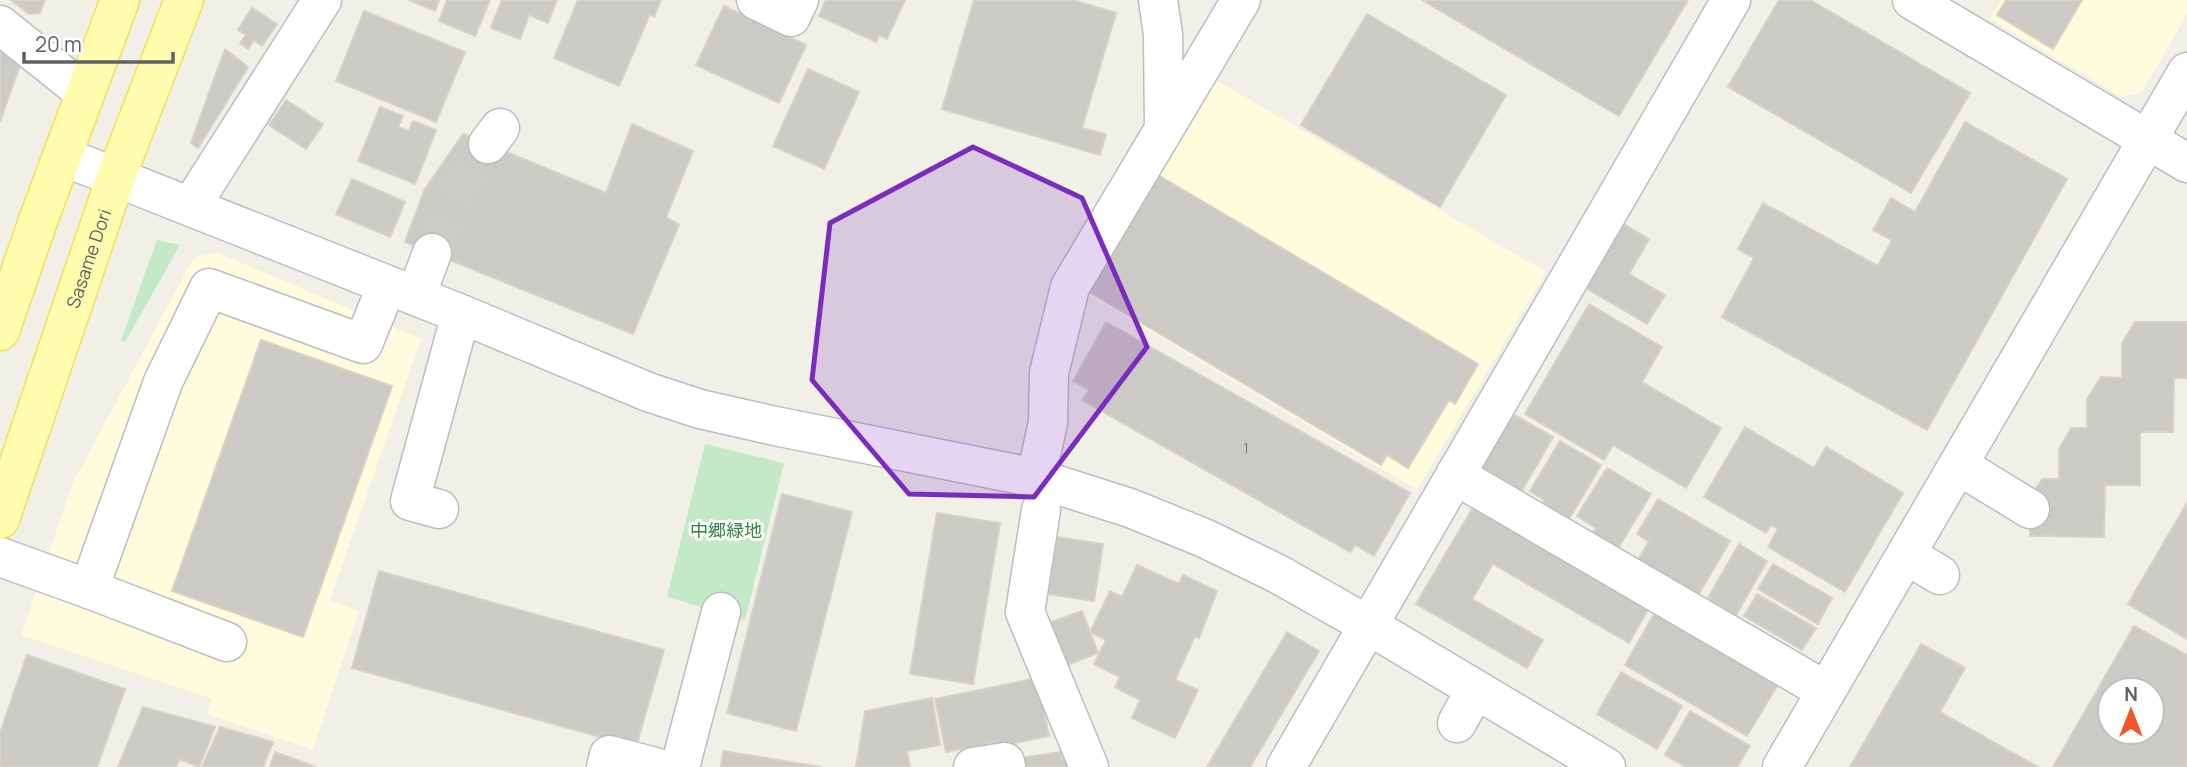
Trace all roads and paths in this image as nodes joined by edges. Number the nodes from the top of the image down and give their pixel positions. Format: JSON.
{"nodes":[{"id":1,"x":120,"y":0,"type":"edge"},
{"id":2,"x":184,"y":0,"type":"edge"},
{"id":3,"x":322,"y":0,"type":"edge"},
{"id":4,"x":756,"y":0,"type":"edge"},
{"id":5,"x":799,"y":0,"type":"edge"},
{"id":6,"x":1158,"y":0,"type":"edge"},
{"id":7,"x":1241,"y":0,"type":"edge"},
{"id":8,"x":1731,"y":0,"type":"edge"},
{"id":9,"x":1912,"y":0,"type":"edge"},
{"id":10,"x":0,"y":26,"type":"edge"},
{"id":11,"x":2187,"y":72,"type":"edge"},
{"id":12,"x":85,"y":93,"type":"junction"},
{"id":13,"x":1164,"y":129,"type":"junction"},
{"id":14,"x":2148,"y":139,"type":"junction"},
{"id":15,"x":62,"y":156,"type":"junction"},
{"id":16,"x":2187,"y":163,"type":"edge"},
{"id":17,"x":116,"y":177,"type":"junction"},
{"id":18,"x":191,"y":206,"type":"junction"},
{"id":19,"x":432,"y":253,"type":"tunnel mouth"},
{"id":20,"x":401,"y":290,"type":"junction"},
{"id":21,"x":461,"y":314,"type":"junction"},
{"id":22,"x":0,"y":331,"type":"edge"},
{"id":23,"x":1958,"y":465,"type":"junction"},
{"id":24,"x":1455,"y":475,"type":"junction"},
{"id":25,"x":1038,"y":494,"type":"junction"},
{"id":26,"x":439,"y":509,"type":"dead end"},
{"id":27,"x":2031,"y":509,"type":"dead end"},
{"id":28,"x":0,"y":520,"type":"edge"},
{"id":29,"x":1906,"y":555,"type":"junction"},
{"id":30,"x":0,"y":557,"type":"edge"},
{"id":31,"x":1940,"y":575,"type":"dead end"},
{"id":32,"x":89,"y":589,"type":"junction"},
{"id":33,"x":721,"y":612,"type":"dead end"},
{"id":34,"x":1368,"y":625,"type":"junction"},
{"id":35,"x":227,"y":642,"type":"dead end"},
{"id":36,"x":1826,"y":691,"type":"junction"},
{"id":37,"x":606,"y":767,"type":"edge"},
{"id":38,"x":655,"y":767,"type":"edge"},
{"id":39,"x":680,"y":767,"type":"edge"},
{"id":40,"x":973,"y":767,"type":"edge"},
{"id":41,"x":1006,"y":767,"type":"edge"},
{"id":42,"x":1089,"y":767,"type":"edge"},
{"id":43,"x":1286,"y":767,"type":"edge"},
{"id":44,"x":1605,"y":767,"type":"edge"},
{"id":45,"x":1782,"y":767,"type":"edge"}],
"edges":[{"from":1,"to":12,"type":"main road"},
{"from":2,"to":17,"type":"main road","name":"Sasame Dori"},
{"from":3,"to":18,"type":"street"},
{"from":4,"to":5,"type":"street"},
{"from":6,"to":13,"type":"street"},
{"from":7,"to":13,"type":"street"},
{"from":8,"to":24,"type":"street"},
{"from":9,"to":14,"type":"street"},
{"from":10,"to":12,"type":"street"},
{"from":11,"to":14,"type":"street"},
{"from":12,"to":15,"type":"main road"},
{"from":13,"to":25,"type":"street"},
{"from":14,"to":16,"type":"street"},
{"from":14,"to":23,"type":"street"},
{"from":15,"to":17,"type":"street"},
{"from":15,"to":22,"type":"main road"},
{"from":17,"to":18,"type":"street"},
{"from":17,"to":28,"type":"main road","name":"Sasame Dori"},
{"from":18,"to":20,"type":"street"},
{"from":19,"to":20,"type":"street"},
{"from":20,"to":21,"type":"street"},
{"from":20,"to":32,"type":"street"},
{"from":21,"to":25,"type":"street"},
{"from":21,"to":26,"type":"street"},
{"from":23,"to":27,"type":"street"},
{"from":23,"to":29,"type":"street"},
{"from":24,"to":34,"type":"street"},
{"from":24,"to":36,"type":"street"},
{"from":25,"to":34,"type":"street"},
{"from":25,"to":42,"type":"street"},
{"from":29,"to":31,"type":"street"},
{"from":29,"to":36,"type":"street"},
{"from":30,"to":32,"type":"street"},
{"from":32,"to":35,"type":"street"},
{"from":33,"to":39,"type":"street"},
{"from":34,"to":43,"type":"street"},
{"from":34,"to":44,"type":"street"},
{"from":36,"to":45,"type":"street"},
{"from":37,"to":38,"type":"street"},
{"from":40,"to":41,"type":"street"}]}
